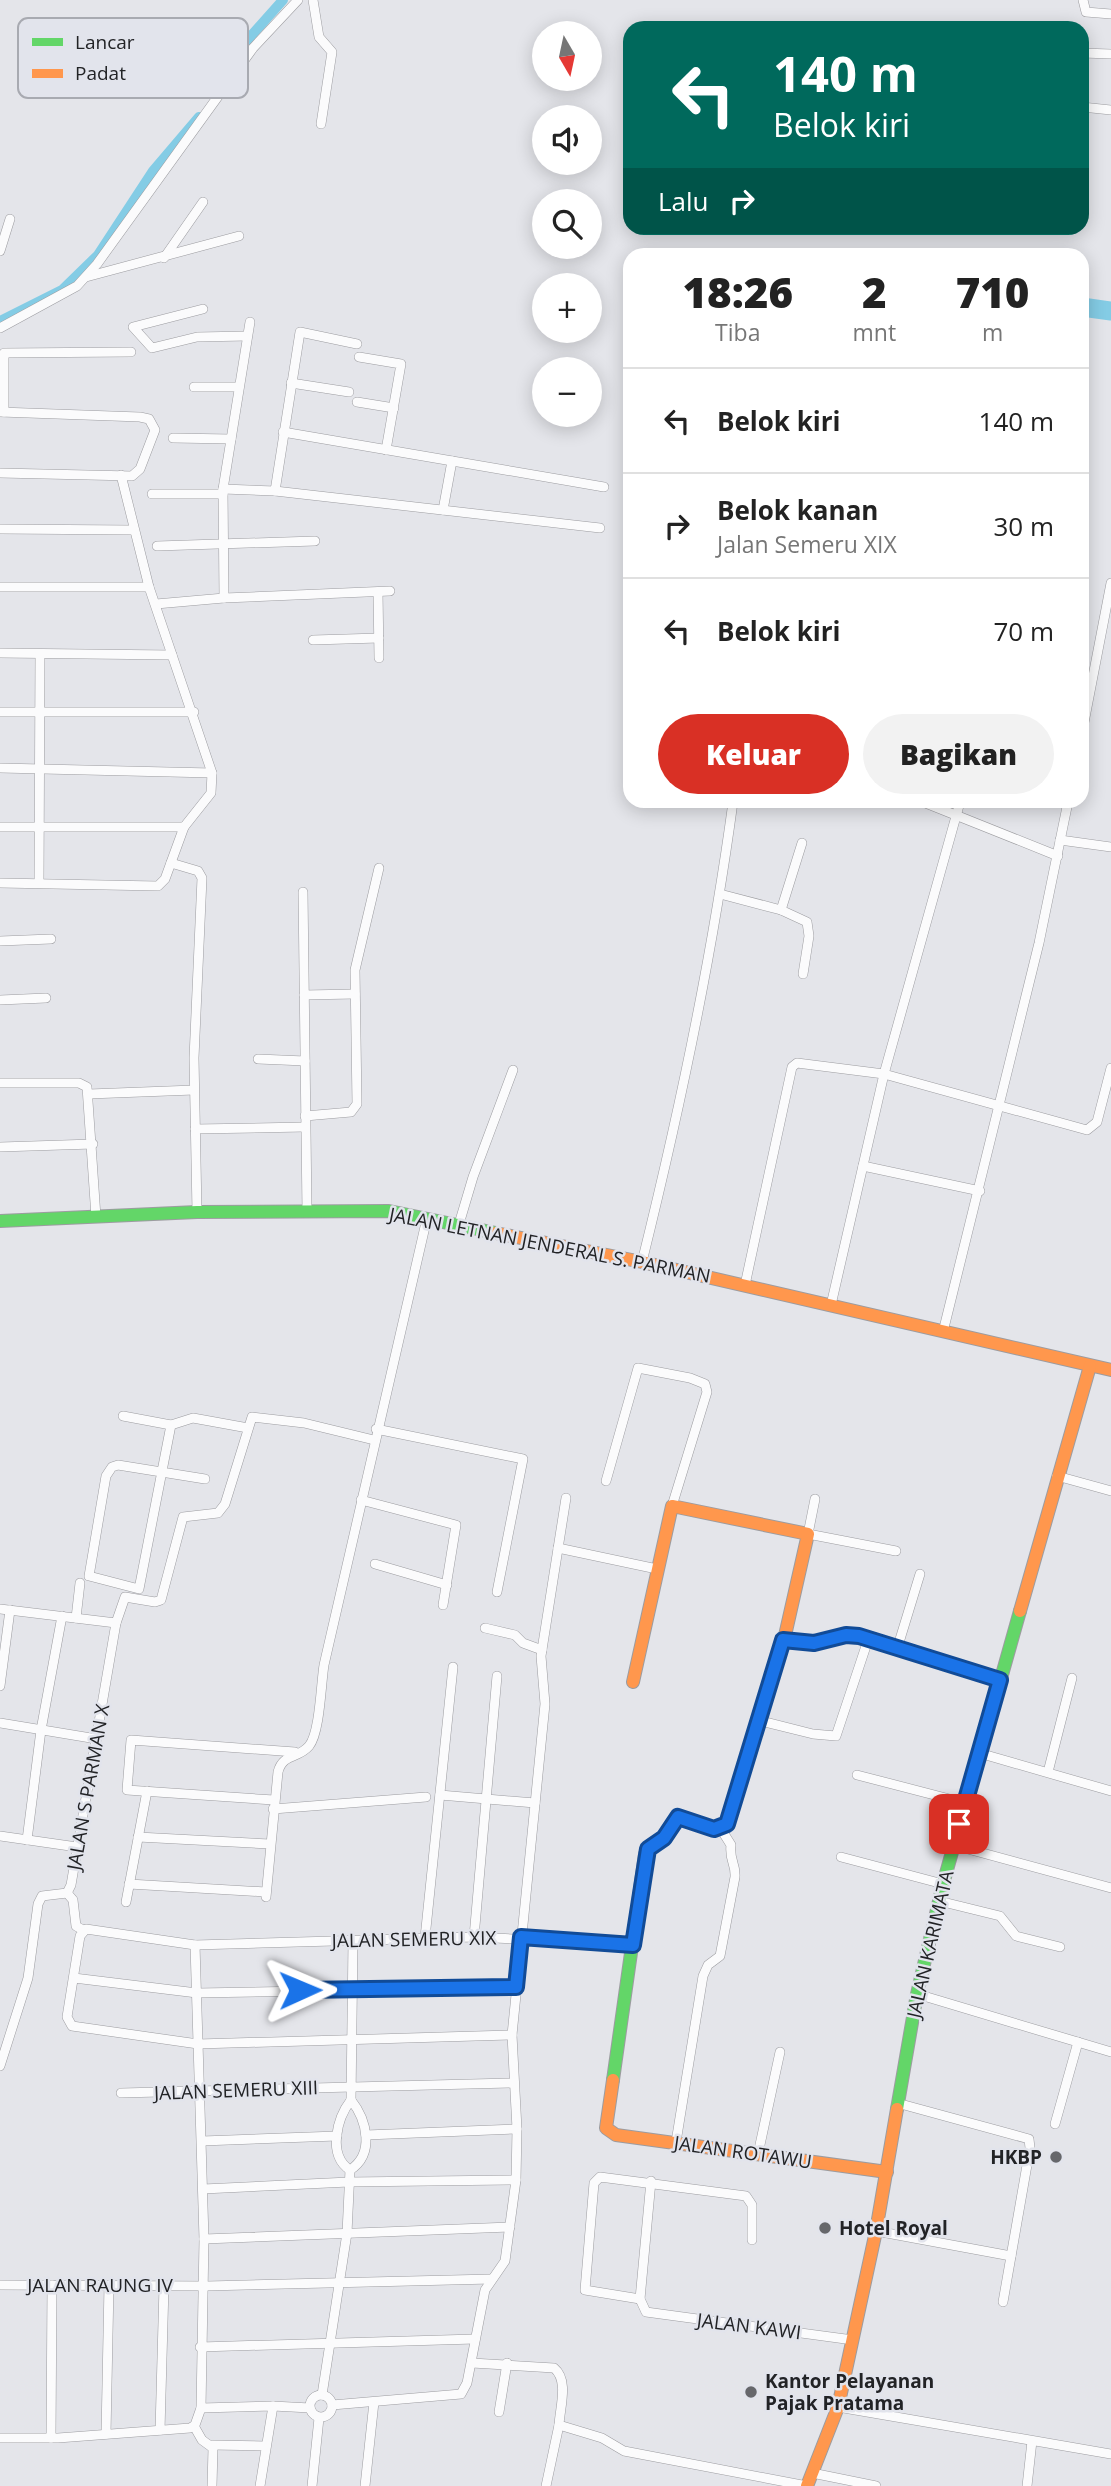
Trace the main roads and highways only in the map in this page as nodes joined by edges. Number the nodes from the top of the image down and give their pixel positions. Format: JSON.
{"nodes":[{"id":1,"x":0,"y":1221,"type":"edge"},
{"id":2,"x":1090,"y":1366,"type":"junction"},
{"id":3,"x":1111,"y":1370,"type":"edge"},
{"id":4,"x":633,"y":1682,"type":"dead end"},
{"id":5,"x":887,"y":2172,"type":"junction"},
{"id":6,"x":809,"y":2482,"type":"edge"}],
"edges":[{"from":1,"to":2,"type":"main road","name":"JALAN LETNAN JENDERAL S. PARMAN"},
{"from":2,"to":3,"type":"main road","name":"JALAN LETNAN JENDERAL S. PARMAN"},
{"from":2,"to":5,"type":"main road","name":"JALAN KARIMATA"},
{"from":4,"to":5,"type":"main road","name":"JALAN ROTAWU"},
{"from":5,"to":6,"type":"main road","name":"JALAN KARIMATA"}]}
